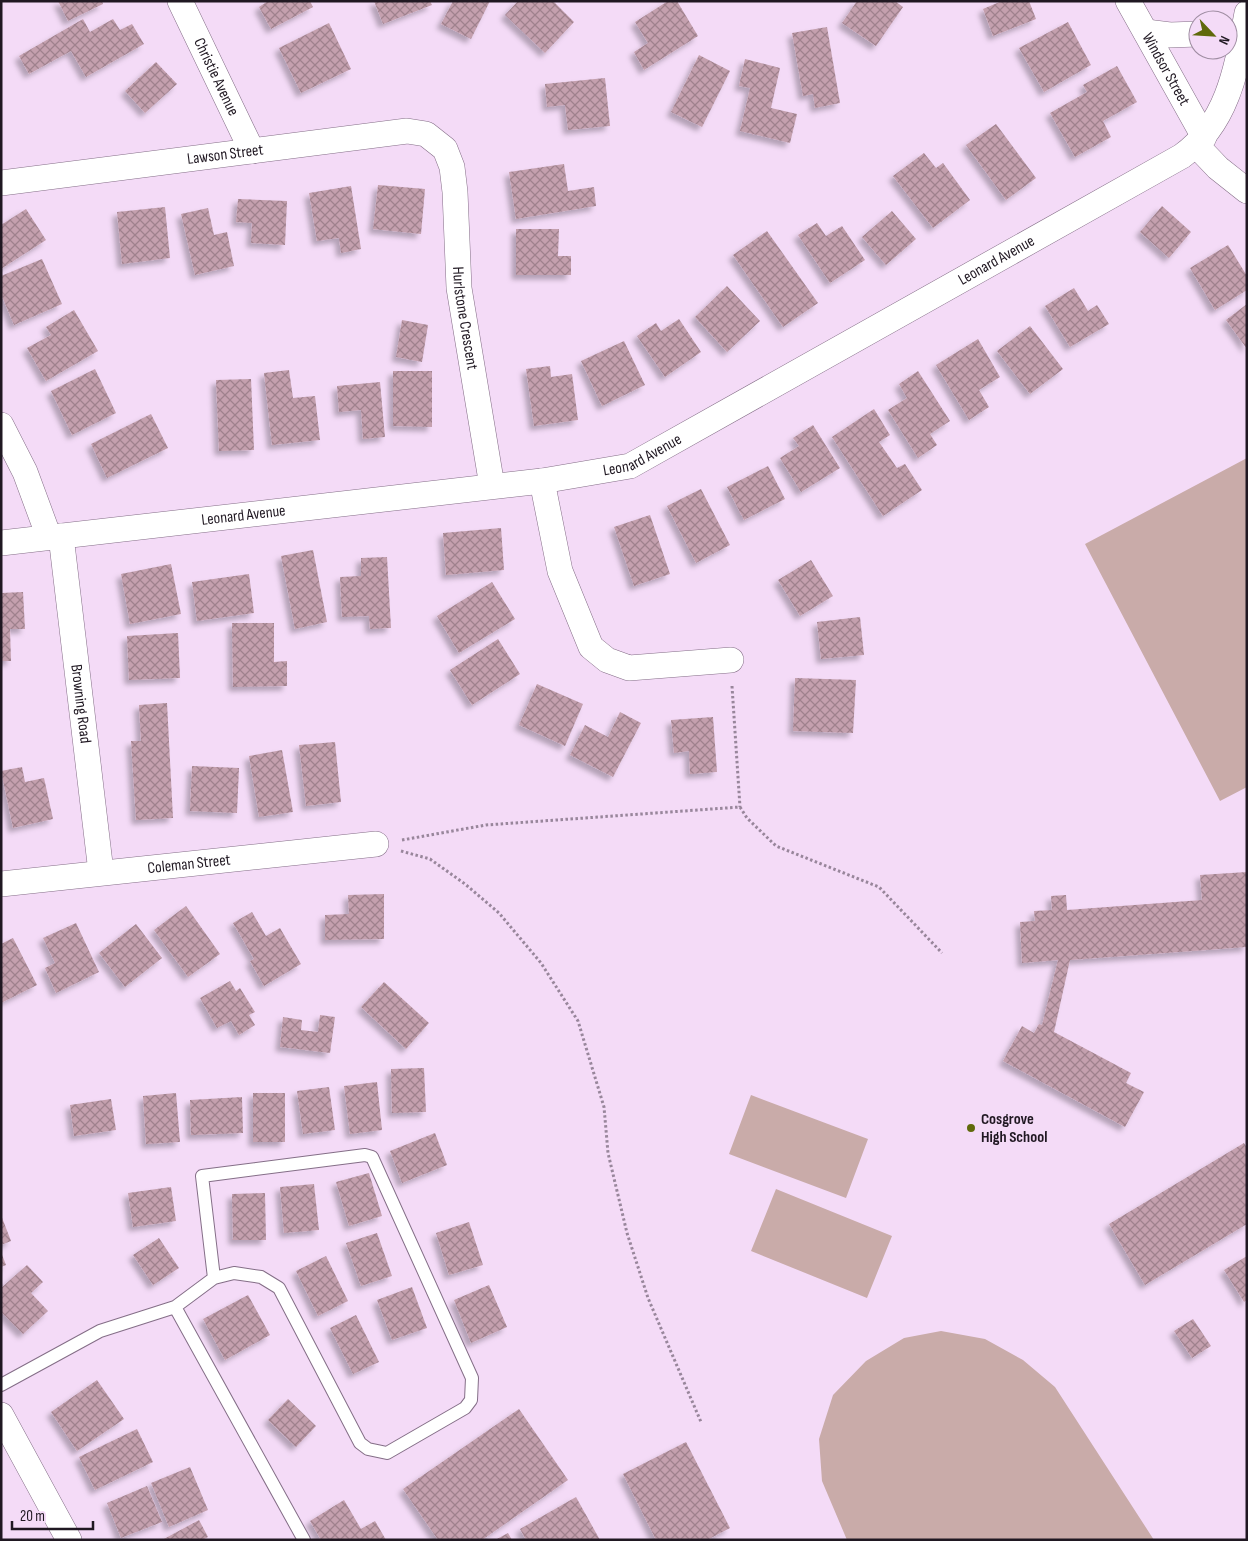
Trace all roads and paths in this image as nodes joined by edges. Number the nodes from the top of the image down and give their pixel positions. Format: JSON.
{"nodes":[{"id":1,"x":180,"y":1,"type":"edge"},
{"id":2,"x":1128,"y":1,"type":"edge"},
{"id":3,"x":1247,"y":13,"type":"edge"},
{"id":4,"x":1146,"y":32,"type":"junction"},
{"id":5,"x":1188,"y":34,"type":"edge"},
{"id":6,"x":1201,"y":141,"type":"junction"},
{"id":7,"x":445,"y":149,"type":"joint"},
{"id":8,"x":252,"y":151,"type":"junction"},
{"id":9,"x":1,"y":183,"type":"edge"},
{"id":10,"x":1247,"y":191,"type":"edge"},
{"id":11,"x":1,"y":424,"type":"edge"},
{"id":12,"x":542,"y":481,"type":"junction"},
{"id":13,"x":492,"y":486,"type":"junction"},
{"id":14,"x":55,"y":537,"type":"junction"},
{"id":15,"x":1,"y":543,"type":"edge"},
{"id":16,"x":731,"y":660,"type":"joint"},
{"id":17,"x":740,"y":807,"type":"junction"},
{"id":18,"x":376,"y":844,"type":"junction"},
{"id":19,"x":101,"y":872,"type":"junction"},
{"id":20,"x":1,"y":884,"type":"edge"},
{"id":21,"x":942,"y":952,"type":"dead end"},
{"id":22,"x":214,"y":1278,"type":"junction"},
{"id":23,"x":175,"y":1307,"type":"junction"},
{"id":24,"x":1,"y":1385,"type":"edge"},
{"id":25,"x":1,"y":1415,"type":"edge"},
{"id":26,"x":702,"y":1422,"type":"dead end"},
{"id":27,"x":69,"y":1540,"type":"edge"},
{"id":28,"x":304,"y":1540,"type":"edge"}],
"edges":[{"from":1,"to":8,"type":"street","name":"Christie Avenue"},
{"from":2,"to":4,"type":"street","name":"Windsor Street"},
{"from":3,"to":6,"type":"street"},
{"from":4,"to":5,"type":"street"},
{"from":4,"to":6,"type":"street","name":"Windsor Street"},
{"from":6,"to":10,"type":"street","name":"Windsor Street"},
{"from":6,"to":12,"type":"street","name":"Leonard Avenue"},
{"from":7,"to":8,"type":"street","name":"Lawson Street"},
{"from":7,"to":13,"type":"street","name":"Hurlstone Crescent"},
{"from":8,"to":9,"type":"street","name":"Lawson Street"},
{"from":11,"to":14,"type":"street","name":"Browning Road"},
{"from":12,"to":13,"type":"street","name":"Leonard Avenue"},
{"from":12,"to":16,"type":"street"},
{"from":13,"to":14,"type":"street","name":"Leonard Avenue"},
{"from":14,"to":15,"type":"street","name":"Leonard Avenue"},
{"from":14,"to":19,"type":"street","name":"Browning Road"},
{"from":16,"to":17,"type":"path"},
{"from":17,"to":18,"type":"path"},
{"from":17,"to":21,"type":"path"},
{"from":18,"to":19,"type":"street","name":"Coleman Street"},
{"from":18,"to":26,"type":"path"},
{"from":19,"to":20,"type":"street","name":"Coleman Street"},
{"from":22,"to":22,"type":"lane"},
{"from":22,"to":23,"type":"lane"},
{"from":23,"to":24,"type":"lane"},
{"from":23,"to":28,"type":"lane"},
{"from":25,"to":27,"type":"street"}]}
